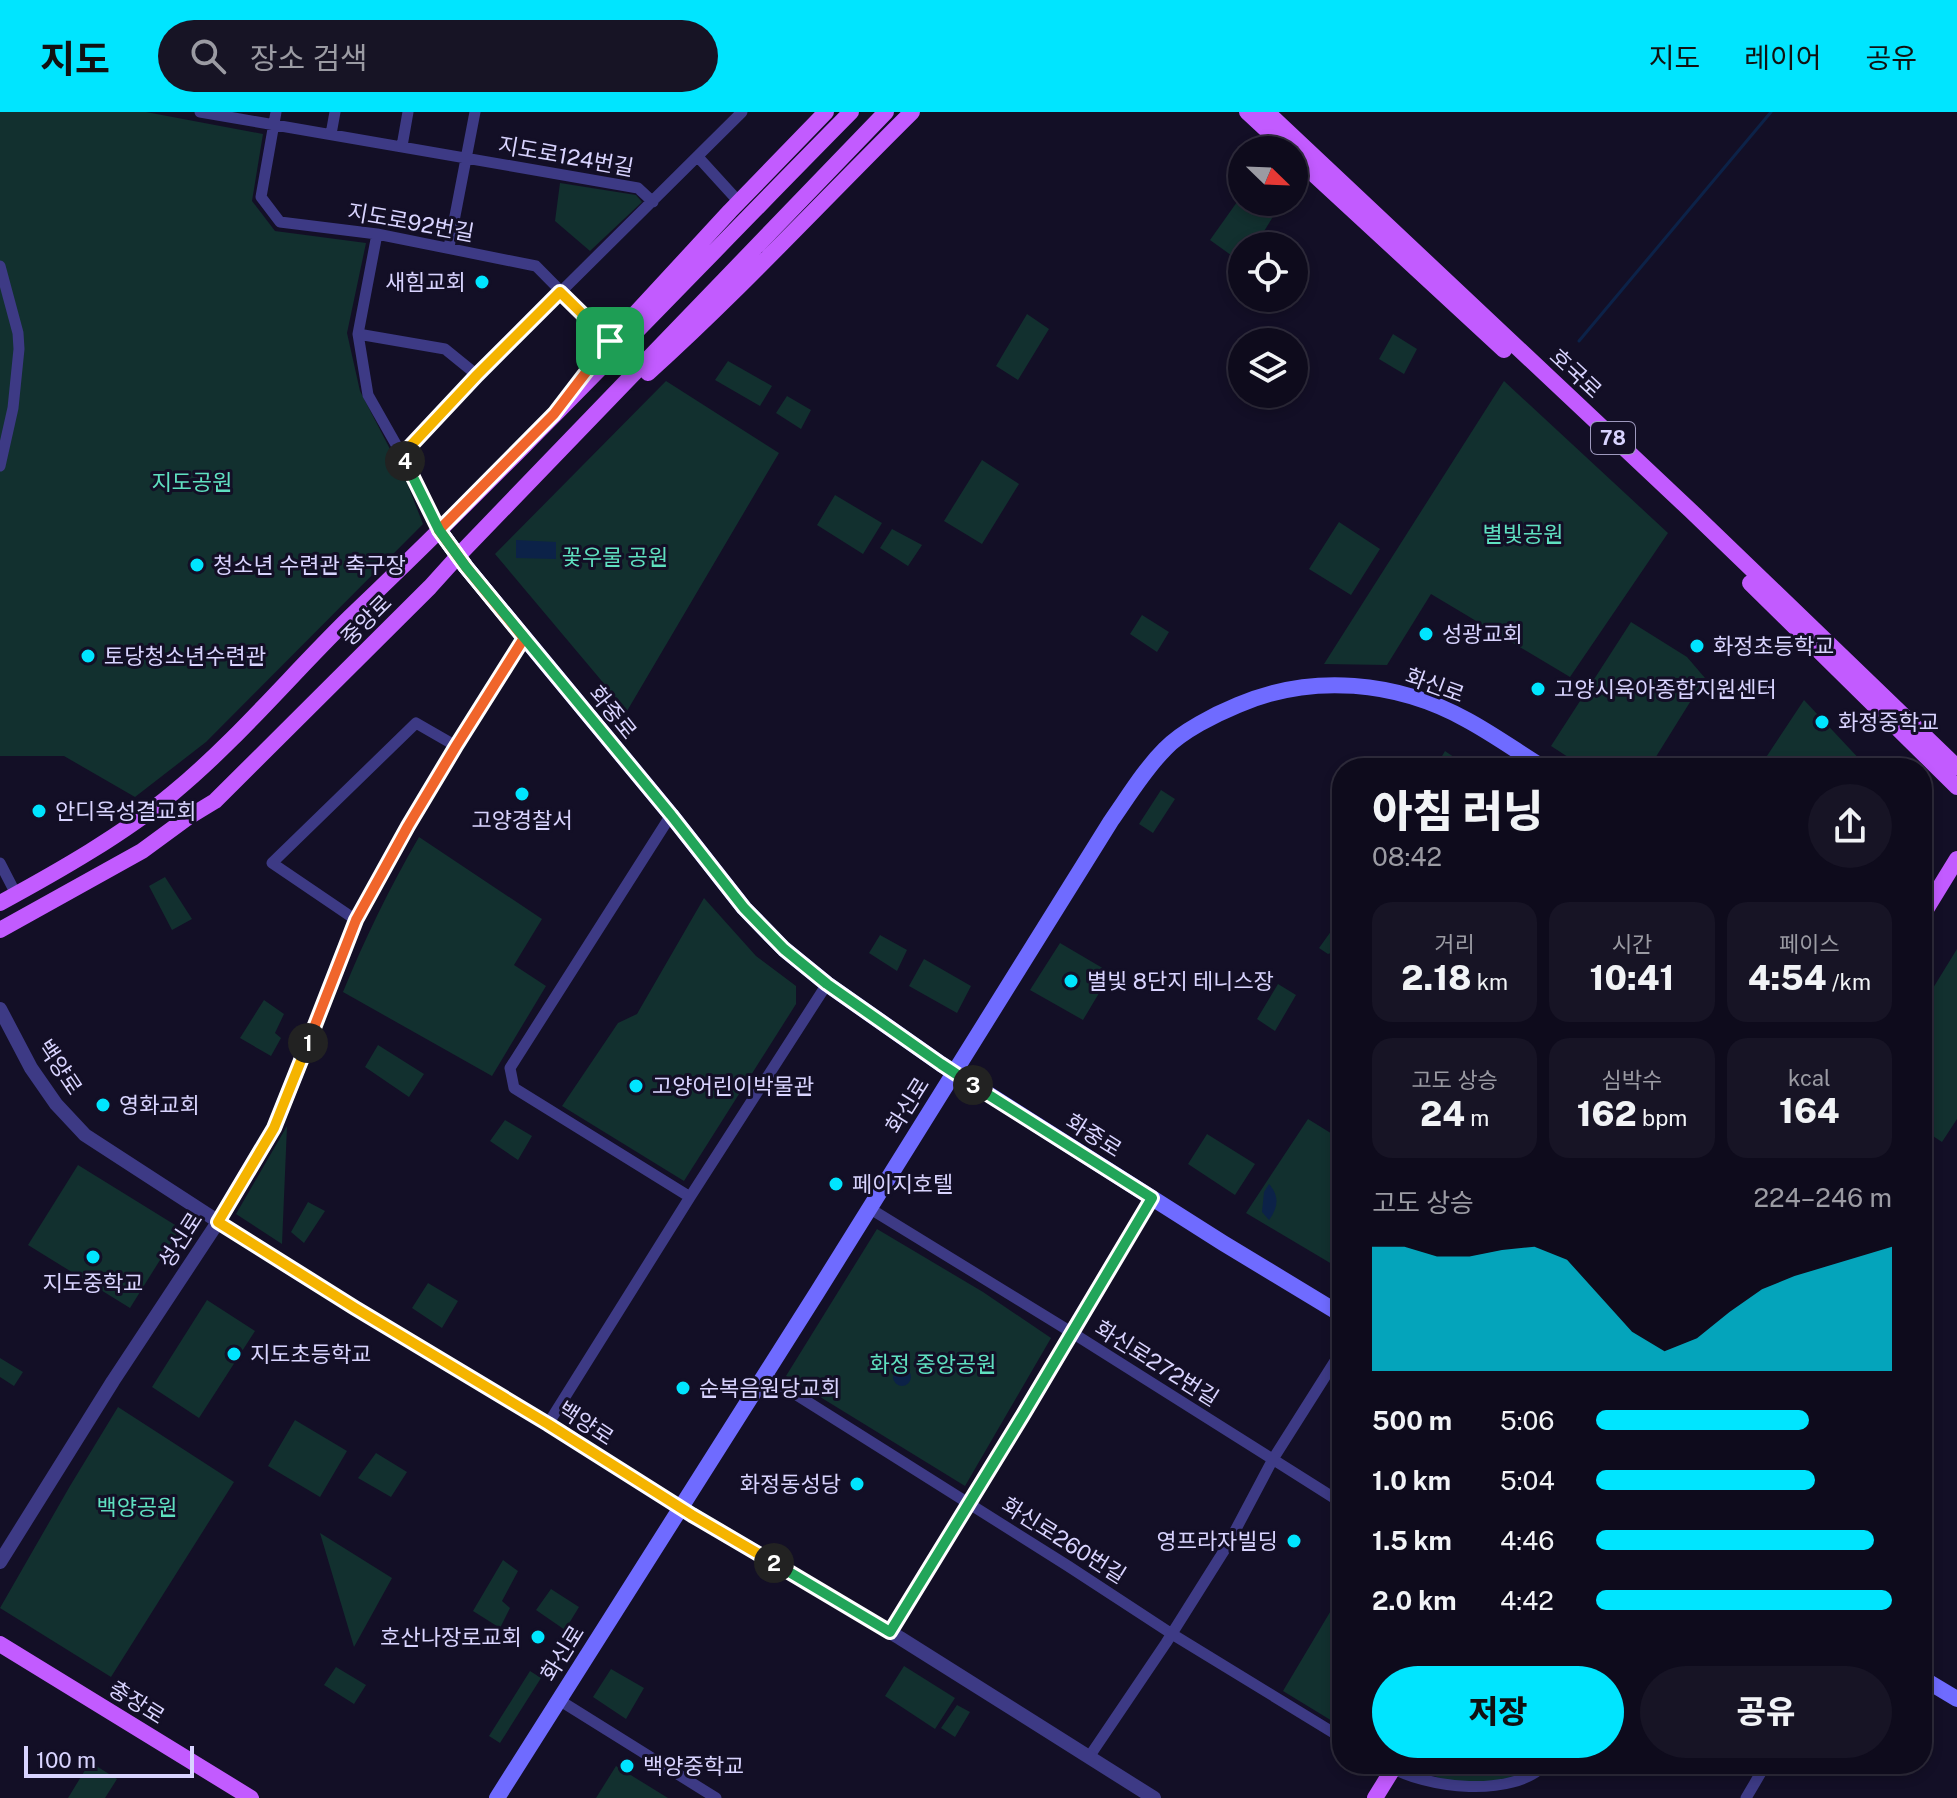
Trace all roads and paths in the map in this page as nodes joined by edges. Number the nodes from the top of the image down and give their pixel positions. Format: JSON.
{"nodes":[{"id":1,"x":200,"y":112,"type":"edge"},
{"id":2,"x":335,"y":112,"type":"edge"},
{"id":3,"x":408,"y":112,"type":"edge"},
{"id":4,"x":475,"y":112,"type":"edge"},
{"id":5,"x":742,"y":112,"type":"edge"},
{"id":6,"x":826,"y":112,"type":"edge"},
{"id":7,"x":851,"y":112,"type":"edge"},
{"id":8,"x":886,"y":112,"type":"edge"},
{"id":9,"x":912,"y":112,"type":"edge"},
{"id":10,"x":1247,"y":112,"type":"edge"},
{"id":11,"x":1267,"y":112,"type":"edge"},
{"id":12,"x":1284,"y":112,"type":"edge"},
{"id":13,"x":275,"y":118,"type":"edge"},
{"id":14,"x":1288,"y":131,"type":"junction"},
{"id":15,"x":331,"y":134,"type":"junction"},
{"id":16,"x":1273,"y":136,"type":"edge"},
{"id":17,"x":402,"y":146,"type":"junction"},
{"id":18,"x":698,"y":157,"type":"junction"},
{"id":19,"x":467,"y":158,"type":"junction"},
{"id":20,"x":1308,"y":169,"type":"edge"},
{"id":21,"x":653,"y":202,"type":"junction"},
{"id":22,"x":739,"y":202,"type":"junction"},
{"id":23,"x":377,"y":234,"type":"junction"},
{"id":24,"x":449,"y":247,"type":"junction"},
{"id":25,"x":0,"y":266,"type":"edge"},
{"id":26,"x":560,"y":292,"type":"junction"},
{"id":27,"x":358,"y":334,"type":"junction"},
{"id":28,"x":610,"y":341,"type":"junction"},
{"id":29,"x":477,"y":375,"type":"junction"},
{"id":30,"x":554,"y":414,"type":"junction"},
{"id":31,"x":402,"y":455,"type":"junction"},
{"id":32,"x":555,"y":457,"type":"junction"},
{"id":33,"x":0,"y":466,"type":"edge"},
{"id":34,"x":439,"y":530,"type":"junction"},
{"id":35,"x":458,"y":556,"type":"junction"},
{"id":36,"x":524,"y":638,"type":"junction"},
{"id":37,"x":456,"y":746,"type":"junction"},
{"id":38,"x":1528,"y":758,"type":"edge"},
{"id":39,"x":1928,"y":758,"type":"edge"},
{"id":40,"x":1932,"y":762,"type":"edge"},
{"id":41,"x":1957,"y":767,"type":"edge"},
{"id":42,"x":1957,"y":787,"type":"edge"},
{"id":43,"x":671,"y":815,"type":"junction"},
{"id":44,"x":1957,"y":859,"type":"edge"},
{"id":45,"x":0,"y":863,"type":"edge"},
{"id":46,"x":16,"y":894,"type":"junction"},
{"id":47,"x":1932,"y":900,"type":"edge"},
{"id":48,"x":0,"y":903,"type":"edge"},
{"id":49,"x":356,"y":920,"type":"junction"},
{"id":50,"x":0,"y":930,"type":"edge"},
{"id":51,"x":827,"y":984,"type":"junction"},
{"id":52,"x":0,"y":1009,"type":"edge"},
{"id":53,"x":953,"y":1072,"type":"junction"},
{"id":54,"x":690,"y":1197,"type":"junction"},
{"id":55,"x":1152,"y":1198,"type":"junction"},
{"id":56,"x":869,"y":1208,"type":"junction"},
{"id":57,"x":218,"y":1222,"type":"junction"},
{"id":58,"x":1332,"y":1309,"type":"edge"},
{"id":59,"x":1071,"y":1332,"type":"junction"},
{"id":60,"x":1332,"y":1366,"type":"edge"},
{"id":61,"x":765,"y":1375,"type":"junction"},
{"id":62,"x":548,"y":1424,"type":"junction"},
{"id":63,"x":1273,"y":1459,"type":"junction"},
{"id":64,"x":1332,"y":1497,"type":"edge"},
{"id":65,"x":968,"y":1503,"type":"junction"},
{"id":66,"x":680,"y":1508,"type":"junction"},
{"id":67,"x":0,"y":1562,"type":"edge"},
{"id":68,"x":890,"y":1632,"type":"junction"},
{"id":69,"x":1172,"y":1634,"type":"junction"},
{"id":70,"x":0,"y":1644,"type":"edge"},
{"id":71,"x":1932,"y":1684,"type":"edge"},
{"id":72,"x":1957,"y":1699,"type":"edge"},
{"id":73,"x":559,"y":1700,"type":"junction"},
{"id":74,"x":1332,"y":1732,"type":"edge"},
{"id":75,"x":1089,"y":1757,"type":"junction"},
{"id":76,"x":1387,"y":1774,"type":"edge"},
{"id":77,"x":1408,"y":1774,"type":"edge"},
{"id":78,"x":1538,"y":1774,"type":"edge"},
{"id":79,"x":1760,"y":1774,"type":"edge"},
{"id":80,"x":251,"y":1798,"type":"edge"},
{"id":81,"x":497,"y":1798,"type":"edge"},
{"id":82,"x":716,"y":1798,"type":"edge"},
{"id":83,"x":1154,"y":1798,"type":"edge"},
{"id":84,"x":1375,"y":1798,"type":"edge"},
{"id":85,"x":1746,"y":1798,"type":"edge"}],
"edges":[{"from":1,"to":13,"type":"street"},
{"from":2,"to":15,"type":"street"},
{"from":3,"to":17,"type":"street"},
{"from":4,"to":19,"type":"street"},
{"from":5,"to":18,"type":"street","name":"지도로124번길"},
{"from":6,"to":22,"type":"main road"},
{"from":7,"to":30,"type":"main road","name":"중앙로"},
{"from":8,"to":32,"type":"main road","name":"중앙로"},
{"from":9,"to":32,"type":"main road"},
{"from":10,"to":16,"type":"main road"},
{"from":11,"to":14,"type":"main road","name":"호국로","number":"78"},
{"from":12,"to":14,"type":"main road"},
{"from":13,"to":15,"type":"street"},
{"from":13,"to":23,"type":"street","name":"지도로92번길"},
{"from":14,"to":41,"type":"main road","name":"호국로","number":"78"},
{"from":15,"to":17,"type":"street"},
{"from":17,"to":19,"type":"street"},
{"from":18,"to":21,"type":"street","name":"지도로124번길"},
{"from":18,"to":22,"type":"street"},
{"from":19,"to":21,"type":"street","name":"지도로124번길"},
{"from":19,"to":24,"type":"street"},
{"from":20,"to":39,"type":"main road","name":"호국로","number":"78"},
{"from":21,"to":26,"type":"street","name":"지도로124번길"},
{"from":22,"to":28,"type":"main road"},
{"from":23,"to":24,"type":"street","name":"지도로92번길"},
{"from":23,"to":27,"type":"street"},
{"from":24,"to":26,"type":"street","name":"지도로92번길"},
{"from":25,"to":33,"type":"street"},
{"from":26,"to":28,"type":"street","name":"지도로92번길"},
{"from":26,"to":29,"type":"street","name":"지도로124번길"},
{"from":27,"to":29,"type":"street"},
{"from":27,"to":31,"type":"street"},
{"from":28,"to":30,"type":"main road"},
{"from":29,"to":31,"type":"street","name":"지도로124번길"},
{"from":30,"to":34,"type":"main road","name":"중앙로"},
{"from":31,"to":34,"type":"street"},
{"from":32,"to":35,"type":"main road","name":"중앙로"},
{"from":34,"to":35,"type":"main road","name":"화중로"},
{"from":34,"to":46,"type":"main road","name":"중앙로"},
{"from":35,"to":36,"type":"main road","name":"화중로"},
{"from":35,"to":50,"type":"main road","name":"중앙로"},
{"from":36,"to":37,"type":"street","name":"성신로"},
{"from":36,"to":43,"type":"main road","name":"화중로"},
{"from":37,"to":49,"type":"street","name":"성신로"},
{"from":37,"to":49,"type":"street"},
{"from":38,"to":53,"type":"main road","name":"화신로"},
{"from":40,"to":42,"type":"main road","name":"호국로","number":"78"},
{"from":43,"to":51,"type":"main road","name":"화중로"},
{"from":43,"to":54,"type":"street"},
{"from":44,"to":47,"type":"main road"},
{"from":45,"to":46,"type":"street"},
{"from":46,"to":48,"type":"main road","name":"중앙로"},
{"from":49,"to":57,"type":"street","name":"성신로"},
{"from":51,"to":53,"type":"main road","name":"화중로"},
{"from":51,"to":54,"type":"street"},
{"from":52,"to":57,"type":"street","name":"백양로"},
{"from":53,"to":55,"type":"main road","name":"화중로"},
{"from":53,"to":56,"type":"main road","name":"화신로"},
{"from":54,"to":62,"type":"street"},
{"from":55,"to":58,"type":"main road","name":"화중로"},
{"from":55,"to":59,"type":"street"},
{"from":56,"to":59,"type":"street","name":"화신로272번길"},
{"from":56,"to":61,"type":"main road","name":"화신로"},
{"from":57,"to":62,"type":"street","name":"백양로"},
{"from":57,"to":67,"type":"street","name":"성신로"},
{"from":59,"to":63,"type":"street","name":"화신로272번길"},
{"from":59,"to":65,"type":"street"},
{"from":60,"to":63,"type":"street"},
{"from":61,"to":65,"type":"street","name":"화신로260번길"},
{"from":61,"to":66,"type":"main road","name":"화신로"},
{"from":62,"to":66,"type":"street","name":"백양로"},
{"from":63,"to":64,"type":"street","name":"화신로272번길"},
{"from":63,"to":69,"type":"street"},
{"from":65,"to":68,"type":"street"},
{"from":65,"to":69,"type":"street","name":"화신로260번길"},
{"from":66,"to":68,"type":"street","name":"백양로"},
{"from":66,"to":73,"type":"main road","name":"화신로"},
{"from":68,"to":75,"type":"street","name":"백양로"},
{"from":69,"to":74,"type":"street","name":"화신로260번길"},
{"from":69,"to":75,"type":"street"},
{"from":70,"to":80,"type":"main road","name":"충장로"},
{"from":71,"to":72,"type":"main road"},
{"from":73,"to":81,"type":"main road","name":"화신로"},
{"from":73,"to":82,"type":"street"},
{"from":75,"to":83,"type":"street","name":"백양로"},
{"from":76,"to":84,"type":"main road"},
{"from":77,"to":78,"type":"street"},
{"from":79,"to":85,"type":"street"}]}
